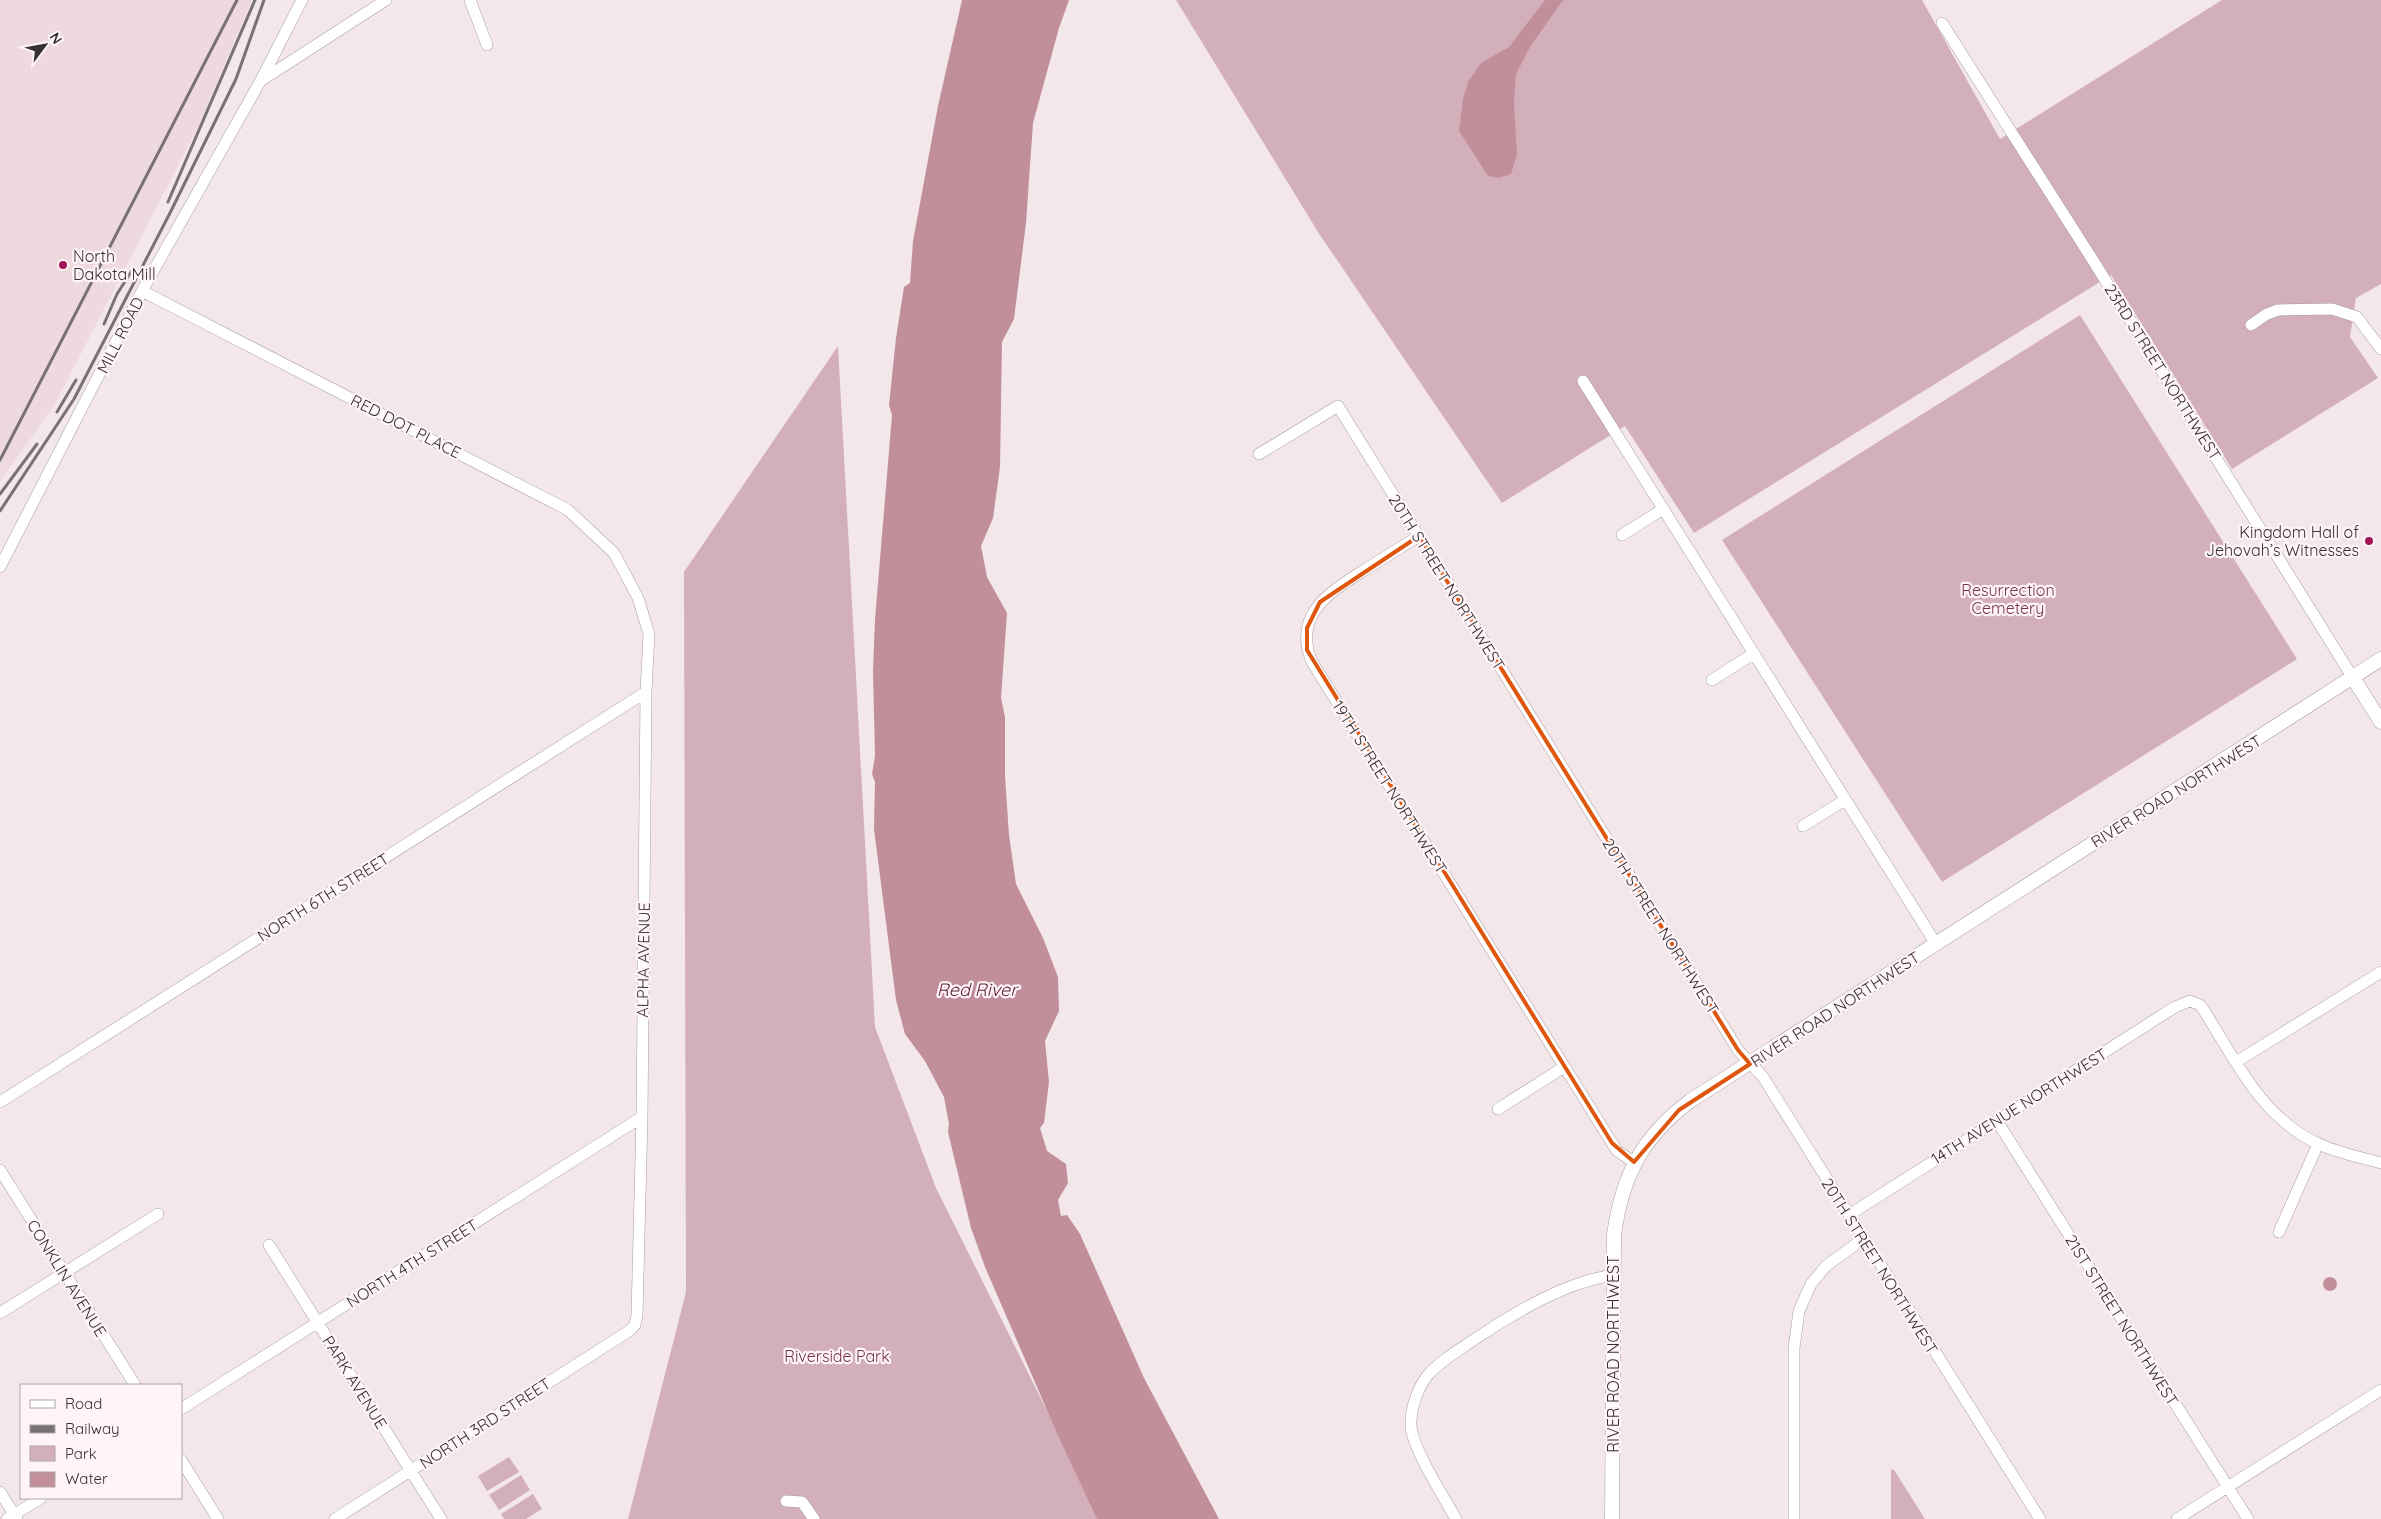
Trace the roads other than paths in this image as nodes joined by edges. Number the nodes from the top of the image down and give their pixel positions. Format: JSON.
{"nodes":[{"id":1,"x":302,"y":0,"type":"edge"},
{"id":2,"x":386,"y":0,"type":"edge"},
{"id":3,"x":470,"y":0,"type":"edge"},
{"id":4,"x":1942,"y":23,"type":"dead end"},
{"id":5,"x":487,"y":45,"type":"dead end"},
{"id":6,"x":261,"y":80,"type":"junction"},
{"id":7,"x":142,"y":291,"type":"junction"},
{"id":8,"x":2252,"y":325,"type":"dead end"},
{"id":9,"x":2381,"y":349,"type":"edge"},
{"id":10,"x":1584,"y":380,"type":"dead end"},
{"id":11,"x":1259,"y":454,"type":"dead end"},
{"id":12,"x":1663,"y":509,"type":"junction"},
{"id":13,"x":1622,"y":535,"type":"dead end"},
{"id":14,"x":1419,"y":536,"type":"junction"},
{"id":15,"x":0,"y":567,"type":"edge"},
{"id":16,"x":638,"y":598,"type":"joint"},
{"id":17,"x":1753,"y":654,"type":"junction"},
{"id":18,"x":2381,"y":660,"type":"edge"},
{"id":19,"x":2353,"y":678,"type":"junction"},
{"id":20,"x":1712,"y":680,"type":"dead end"},
{"id":21,"x":646,"y":692,"type":"junction"},
{"id":22,"x":2381,"y":722,"type":"edge"},
{"id":23,"x":1845,"y":800,"type":"junction"},
{"id":24,"x":1802,"y":826,"type":"dead end"},
{"id":25,"x":1936,"y":944,"type":"junction"},
{"id":26,"x":2381,"y":972,"type":"edge"},
{"id":27,"x":2236,"y":1062,"type":"junction"},
{"id":28,"x":1750,"y":1064,"type":"junction"},
{"id":29,"x":1564,"y":1068,"type":"junction"},
{"id":30,"x":0,"y":1102,"type":"edge"},
{"id":31,"x":1498,"y":1109,"type":"dead end"},
{"id":32,"x":642,"y":1117,"type":"junction"},
{"id":33,"x":1997,"y":1121,"type":"junction"},
{"id":34,"x":2318,"y":1144,"type":"junction"},
{"id":35,"x":1634,"y":1162,"type":"junction"},
{"id":36,"x":2381,"y":1163,"type":"edge"},
{"id":37,"x":0,"y":1170,"type":"edge"},
{"id":38,"x":158,"y":1214,"type":"dead end"},
{"id":39,"x":1849,"y":1214,"type":"junction"},
{"id":40,"x":2280,"y":1232,"type":"dead end"},
{"id":41,"x":1863,"y":1239,"type":"junction"},
{"id":42,"x":270,"y":1245,"type":"dead end"},
{"id":43,"x":64,"y":1272,"type":"junction"},
{"id":44,"x":1612,"y":1275,"type":"junction"},
{"id":45,"x":0,"y":1313,"type":"edge"},
{"id":46,"x":318,"y":1323,"type":"junction"},
{"id":47,"x":635,"y":1325,"type":"joint"},
{"id":48,"x":134,"y":1384,"type":"edge"},
{"id":49,"x":2381,"y":1390,"type":"edge"},
{"id":50,"x":182,"y":1408,"type":"edge"},
{"id":51,"x":182,"y":1462,"type":"edge"},
{"id":52,"x":411,"y":1470,"type":"junction"},
{"id":53,"x":2227,"y":1487,"type":"junction"},
{"id":54,"x":0,"y":1492,"type":"edge"},
{"id":55,"x":40,"y":1499,"type":"edge"},
{"id":56,"x":786,"y":1501,"type":"dead end"},
{"id":57,"x":13,"y":1518,"type":"edge"},
{"id":58,"x":218,"y":1519,"type":"edge"},
{"id":59,"x":335,"y":1519,"type":"edge"},
{"id":60,"x":441,"y":1519,"type":"edge"},
{"id":61,"x":814,"y":1519,"type":"edge"},
{"id":62,"x":1456,"y":1519,"type":"edge"},
{"id":63,"x":1612,"y":1519,"type":"edge"},
{"id":64,"x":1794,"y":1519,"type":"edge"},
{"id":65,"x":2040,"y":1519,"type":"edge"},
{"id":66,"x":2177,"y":1519,"type":"edge"},
{"id":67,"x":2248,"y":1519,"type":"edge"}],
"edges":[{"from":1,"to":6,"type":"street","name":"MILL ROAD"},
{"from":2,"to":6,"type":"street"},
{"from":3,"to":5,"type":"street"},
{"from":4,"to":19,"type":"street","name":"23RD STREET NORTHWEST"},
{"from":6,"to":7,"type":"street","name":"MILL ROAD"},
{"from":7,"to":15,"type":"street","name":"MILL ROAD"},
{"from":7,"to":16,"type":"street","name":"RED DOT PLACE"},
{"from":8,"to":9,"type":"street"},
{"from":10,"to":12,"type":"street"},
{"from":11,"to":14,"type":"street","name":"20TH STREET NORTHWEST"},
{"from":12,"to":13,"type":"street"},
{"from":12,"to":17,"type":"street"},
{"from":14,"to":28,"type":"street","name":"20TH STREET NORTHWEST"},
{"from":14,"to":29,"type":"street","name":"19TH STREET NORTHWEST"},
{"from":16,"to":21,"type":"street","name":"ALPHA AVENUE"},
{"from":17,"to":20,"type":"street"},
{"from":17,"to":23,"type":"street"},
{"from":18,"to":19,"type":"street","name":"RIVER ROAD NORTHWEST"},
{"from":19,"to":22,"type":"street","name":"23RD STREET NORTHWEST"},
{"from":19,"to":25,"type":"street","name":"RIVER ROAD NORTHWEST"},
{"from":21,"to":30,"type":"street","name":"NORTH 6TH STREET"},
{"from":21,"to":32,"type":"street","name":"ALPHA AVENUE"},
{"from":23,"to":24,"type":"street"},
{"from":23,"to":25,"type":"street"},
{"from":25,"to":28,"type":"street","name":"RIVER ROAD NORTHWEST"},
{"from":26,"to":27,"type":"street"},
{"from":27,"to":33,"type":"street","name":"14TH AVENUE NORTHWEST"},
{"from":27,"to":34,"type":"street"},
{"from":28,"to":35,"type":"street","name":"RIVER ROAD NORTHWEST"},
{"from":28,"to":39,"type":"street","name":"20TH STREET NORTHWEST"},
{"from":29,"to":31,"type":"street"},
{"from":29,"to":35,"type":"street","name":"19TH STREET NORTHWEST"},
{"from":32,"to":46,"type":"street","name":"NORTH 4TH STREET"},
{"from":32,"to":47,"type":"street","name":"ALPHA AVENUE"},
{"from":33,"to":39,"type":"street","name":"14TH AVENUE NORTHWEST"},
{"from":33,"to":53,"type":"street","name":"21ST STREET NORTHWEST"},
{"from":34,"to":36,"type":"street"},
{"from":34,"to":40,"type":"street"},
{"from":35,"to":44,"type":"street","name":"RIVER ROAD NORTHWEST"},
{"from":37,"to":43,"type":"street","name":"CONKLIN AVENUE"},
{"from":38,"to":43,"type":"street"},
{"from":39,"to":41,"type":"street","name":"20TH STREET NORTHWEST"},
{"from":41,"to":64,"type":"street"},
{"from":41,"to":65,"type":"street","name":"20TH STREET NORTHWEST"},
{"from":42,"to":46,"type":"street","name":"PARK AVENUE"},
{"from":43,"to":45,"type":"street"},
{"from":43,"to":48,"type":"street","name":"CONKLIN AVENUE"},
{"from":44,"to":62,"type":"street"},
{"from":44,"to":63,"type":"street","name":"RIVER ROAD NORTHWEST"},
{"from":46,"to":50,"type":"street","name":"NORTH 4TH STREET"},
{"from":46,"to":52,"type":"street","name":"PARK AVENUE"},
{"from":47,"to":52,"type":"street","name":"NORTH 3RD STREET"},
{"from":49,"to":53,"type":"street"},
{"from":51,"to":58,"type":"street"},
{"from":52,"to":59,"type":"street","name":"NORTH 3RD STREET"},
{"from":52,"to":60,"type":"street","name":"PARK AVENUE"},
{"from":53,"to":66,"type":"street"},
{"from":53,"to":67,"type":"street","name":"21ST STREET NORTHWEST"},
{"from":54,"to":57,"type":"street"},
{"from":55,"to":57,"type":"street"},
{"from":56,"to":61,"type":"street"}]}
